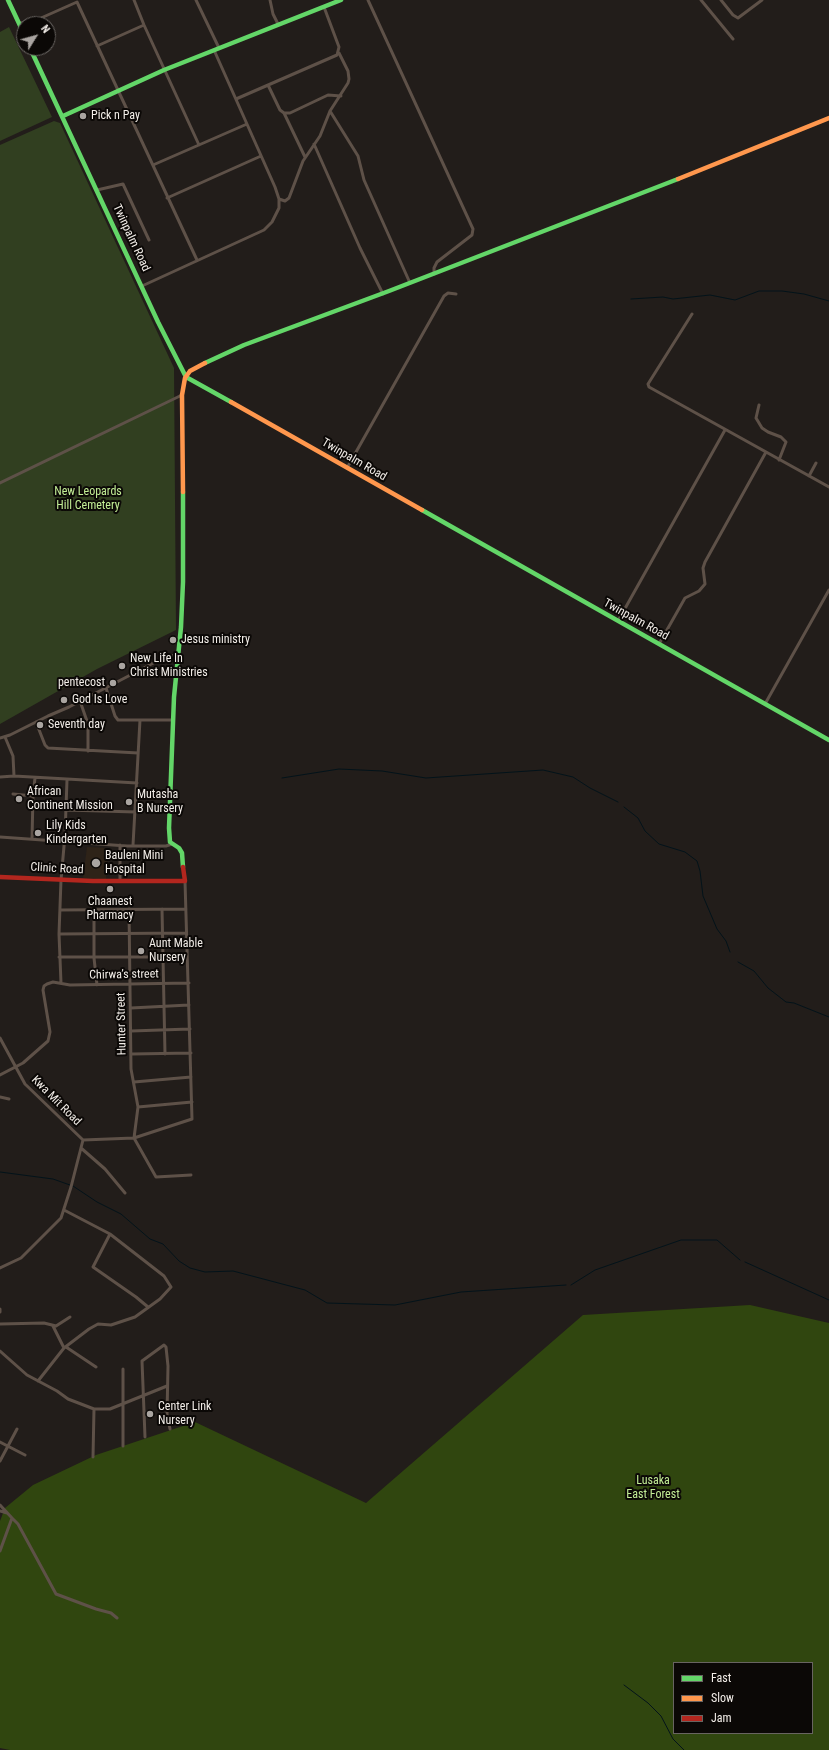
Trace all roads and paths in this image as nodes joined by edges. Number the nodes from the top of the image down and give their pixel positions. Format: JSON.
{"nodes":[{"id":1,"x":8,"y":0,"type":"edge"},
{"id":2,"x":134,"y":0,"type":"edge"},
{"id":3,"x":196,"y":0,"type":"edge"},
{"id":4,"x":270,"y":0,"type":"edge"},
{"id":5,"x":341,"y":0,"type":"edge"},
{"id":6,"x":368,"y":0,"type":"edge"},
{"id":7,"x":701,"y":0,"type":"edge"},
{"id":8,"x":721,"y":0,"type":"edge"},
{"id":9,"x":762,"y":0,"type":"edge"},
{"id":10,"x":79,"y":1,"type":"edge"},
{"id":11,"x":324,"y":7,"type":"junction"},
{"id":12,"x":45,"y":16,"type":"edge"},
{"id":13,"x":16,"y":17,"type":"edge"},
{"id":14,"x":278,"y":24,"type":"junction"},
{"id":15,"x":144,"y":25,"type":"junction"},
{"id":16,"x":733,"y":39,"type":"dead end"},
{"id":17,"x":97,"y":46,"type":"junction"},
{"id":18,"x":216,"y":49,"type":"junction"},
{"id":19,"x":338,"y":53,"type":"junction"},
{"id":20,"x":34,"y":56,"type":"edge"},
{"id":21,"x":164,"y":70,"type":"junction"},
{"id":22,"x":268,"y":85,"type":"junction"},
{"id":23,"x":118,"y":91,"type":"junction"},
{"id":24,"x":341,"y":96,"type":"junction"},
{"id":25,"x":236,"y":99,"type":"junction"},
{"id":26,"x":330,"y":111,"type":"junction"},
{"id":27,"x":284,"y":113,"type":"junction"},
{"id":28,"x":63,"y":116,"type":"junction"},
{"id":29,"x":829,"y":118,"type":"edge"},
{"id":30,"x":247,"y":124,"type":"junction"},
{"id":31,"x":314,"y":144,"type":"junction"},
{"id":32,"x":199,"y":145,"type":"junction"},
{"id":33,"x":261,"y":156,"type":"junction"},
{"id":34,"x":305,"y":157,"type":"junction"},
{"id":35,"x":153,"y":165,"type":"junction"},
{"id":36,"x":97,"y":190,"type":"junction"},
{"id":37,"x":167,"y":198,"type":"junction"},
{"id":38,"x":279,"y":198,"type":"junction"},
{"id":39,"x":149,"y":240,"type":"dead end"},
{"id":40,"x":197,"y":260,"type":"junction"},
{"id":41,"x":434,"y":274,"type":"junction"},
{"id":42,"x":410,"y":283,"type":"junction"},
{"id":43,"x":142,"y":286,"type":"junction"},
{"id":44,"x":383,"y":294,"type":"junction"},
{"id":45,"x":456,"y":294,"type":"dead end"},
{"id":46,"x":692,"y":314,"type":"dead end"},
{"id":47,"x":186,"y":377,"type":"junction"},
{"id":48,"x":182,"y":395,"type":"junction"},
{"id":49,"x":759,"y":405,"type":"dead end"},
{"id":50,"x":725,"y":430,"type":"junction"},
{"id":51,"x":766,"y":452,"type":"junction"},
{"id":52,"x":779,"y":460,"type":"junction"},
{"id":53,"x":816,"y":463,"type":"dead end"},
{"id":54,"x":347,"y":468,"type":"junction"},
{"id":55,"x":809,"y":476,"type":"junction"},
{"id":56,"x":0,"y":483,"type":"edge"},
{"id":57,"x":829,"y":487,"type":"edge"},
{"id":58,"x":829,"y":590,"type":"edge"},
{"id":59,"x":618,"y":621,"type":"junction"},
{"id":60,"x":659,"y":644,"type":"junction"},
{"id":61,"x":179,"y":654,"type":"junction"},
{"id":62,"x":106,"y":688,"type":"junction"},
{"id":63,"x":80,"y":701,"type":"junction"},
{"id":64,"x":765,"y":704,"type":"junction"},
{"id":65,"x":140,"y":720,"type":"junction"},
{"id":66,"x":173,"y":720,"type":"junction"},
{"id":67,"x":36,"y":722,"type":"junction"},
{"id":68,"x":0,"y":733,"type":"edge"},
{"id":69,"x":3,"y":738,"type":"edge"},
{"id":70,"x":829,"y":740,"type":"edge"},
{"id":71,"x":88,"y":751,"type":"junction"},
{"id":72,"x":138,"y":753,"type":"junction"},
{"id":73,"x":14,"y":776,"type":"junction"},
{"id":74,"x":0,"y":777,"type":"edge"},
{"id":75,"x":35,"y":778,"type":"junction"},
{"id":76,"x":67,"y":780,"type":"junction"},
{"id":77,"x":137,"y":783,"type":"junction"},
{"id":78,"x":13,"y":794,"type":"dead end"},
{"id":79,"x":33,"y":796,"type":"junction"},
{"id":80,"x":66,"y":810,"type":"junction"},
{"id":81,"x":136,"y":812,"type":"junction"},
{"id":82,"x":0,"y":837,"type":"edge"},
{"id":83,"x":32,"y":839,"type":"junction"},
{"id":84,"x":65,"y":841,"type":"junction"},
{"id":85,"x":172,"y":844,"type":"junction"},
{"id":86,"x":120,"y":845,"type":"junction"},
{"id":87,"x":133,"y":845,"type":"junction"},
{"id":88,"x":0,"y":877,"type":"edge"},
{"id":89,"x":61,"y":880,"type":"junction"},
{"id":90,"x":120,"y":881,"type":"junction"},
{"id":91,"x":185,"y":881,"type":"junction"},
{"id":92,"x":129,"y":909,"type":"junction"},
{"id":93,"x":162,"y":909,"type":"junction"},
{"id":94,"x":186,"y":909,"type":"junction"},
{"id":95,"x":60,"y":910,"type":"junction"},
{"id":96,"x":94,"y":910,"type":"junction"},
{"id":97,"x":129,"y":933,"type":"junction"},
{"id":98,"x":161,"y":933,"type":"junction"},
{"id":99,"x":186,"y":933,"type":"junction"},
{"id":100,"x":59,"y":934,"type":"junction"},
{"id":101,"x":94,"y":934,"type":"junction"},
{"id":102,"x":59,"y":957,"type":"junction"},
{"id":103,"x":130,"y":957,"type":"junction"},
{"id":104,"x":162,"y":957,"type":"junction"},
{"id":105,"x":187,"y":957,"type":"junction"},
{"id":106,"x":94,"y":958,"type":"junction"},
{"id":107,"x":61,"y":983,"type":"junction"},
{"id":108,"x":164,"y":983,"type":"junction"},
{"id":109,"x":189,"y":983,"type":"junction"},
{"id":110,"x":130,"y":984,"type":"junction"},
{"id":111,"x":97,"y":985,"type":"junction"},
{"id":112,"x":189,"y":1005,"type":"junction"},
{"id":113,"x":164,"y":1006,"type":"junction"},
{"id":114,"x":130,"y":1008,"type":"junction"},
{"id":115,"x":165,"y":1030,"type":"junction"},
{"id":116,"x":190,"y":1030,"type":"junction"},
{"id":117,"x":131,"y":1031,"type":"junction"},
{"id":118,"x":0,"y":1038,"type":"edge"},
{"id":119,"x":5,"y":1048,"type":"junction"},
{"id":120,"x":0,"y":1051,"type":"edge"},
{"id":121,"x":191,"y":1053,"type":"junction"},
{"id":122,"x":132,"y":1054,"type":"junction"},
{"id":123,"x":165,"y":1054,"type":"junction"},
{"id":124,"x":15,"y":1068,"type":"junction"},
{"id":125,"x":0,"y":1075,"type":"edge"},
{"id":126,"x":191,"y":1077,"type":"junction"},
{"id":127,"x":134,"y":1082,"type":"junction"},
{"id":128,"x":0,"y":1097,"type":"edge"},
{"id":129,"x":9,"y":1099,"type":"dead end"},
{"id":130,"x":192,"y":1102,"type":"junction"},
{"id":131,"x":138,"y":1107,"type":"junction"},
{"id":132,"x":134,"y":1138,"type":"junction"},
{"id":133,"x":83,"y":1140,"type":"junction"},
{"id":134,"x":81,"y":1148,"type":"junction"},
{"id":135,"x":191,"y":1175,"type":"dead end"},
{"id":136,"x":125,"y":1194,"type":"dead end"},
{"id":137,"x":64,"y":1210,"type":"junction"},
{"id":138,"x":110,"y":1234,"type":"junction"},
{"id":139,"x":0,"y":1268,"type":"edge"},
{"id":140,"x":148,"y":1307,"type":"junction"},
{"id":141,"x":70,"y":1317,"type":"dead end"},
{"id":142,"x":0,"y":1324,"type":"edge"},
{"id":143,"x":52,"y":1326,"type":"junction"},
{"id":144,"x":65,"y":1347,"type":"junction"},
{"id":145,"x":0,"y":1351,"type":"edge"},
{"id":146,"x":96,"y":1367,"type":"dead end"},
{"id":147,"x":123,"y":1369,"type":"dead end"},
{"id":148,"x":38,"y":1381,"type":"junction"},
{"id":149,"x":167,"y":1386,"type":"junction"},
{"id":150,"x":144,"y":1396,"type":"junction"},
{"id":151,"x":124,"y":1404,"type":"junction"},
{"id":152,"x":94,"y":1409,"type":"junction"},
{"id":153,"x":170,"y":1429,"type":"dead end"},
{"id":154,"x":17,"y":1430,"type":"dead end"},
{"id":155,"x":145,"y":1437,"type":"dead end"},
{"id":156,"x":0,"y":1442,"type":"edge"},
{"id":157,"x":8,"y":1446,"type":"junction"},
{"id":158,"x":123,"y":1446,"type":"dead end"},
{"id":159,"x":25,"y":1455,"type":"dead end"},
{"id":160,"x":93,"y":1457,"type":"dead end"},
{"id":161,"x":0,"y":1461,"type":"edge"},
{"id":162,"x":0,"y":1505,"type":"edge"},
{"id":163,"x":0,"y":1512,"type":"edge"},
{"id":164,"x":8,"y":1513,"type":"junction"},
{"id":165,"x":12,"y":1518,"type":"junction"},
{"id":166,"x":0,"y":1551,"type":"edge"},
{"id":167,"x":117,"y":1618,"type":"dead end"}],
"edges":[{"from":1,"to":13,"type":"street"},
{"from":2,"to":15,"type":"street"},
{"from":3,"to":18,"type":"street"},
{"from":4,"to":14,"type":"street"},
{"from":5,"to":11,"type":"street"},
{"from":6,"to":41,"type":"street"},
{"from":7,"to":16,"type":"street"},
{"from":8,"to":9,"type":"street"},
{"from":10,"to":12,"type":"street"},
{"from":10,"to":17,"type":"street"},
{"from":11,"to":14,"type":"street"},
{"from":11,"to":19,"type":"street"},
{"from":14,"to":18,"type":"street"},
{"from":15,"to":17,"type":"street"},
{"from":15,"to":21,"type":"street"},
{"from":17,"to":23,"type":"street"},
{"from":18,"to":21,"type":"street"},
{"from":18,"to":25,"type":"street"},
{"from":19,"to":22,"type":"street"},
{"from":19,"to":24,"type":"street"},
{"from":20,"to":28,"type":"street","name":"Twinpalm Road"},
{"from":21,"to":23,"type":"street"},
{"from":21,"to":32,"type":"street"},
{"from":22,"to":25,"type":"street"},
{"from":22,"to":27,"type":"street"},
{"from":23,"to":28,"type":"street"},
{"from":23,"to":35,"type":"street"},
{"from":24,"to":26,"type":"street"},
{"from":24,"to":27,"type":"street"},
{"from":25,"to":30,"type":"street"},
{"from":26,"to":31,"type":"street"},
{"from":26,"to":42,"type":"street"},
{"from":27,"to":34,"type":"street"},
{"from":28,"to":36,"type":"street","name":"Twinpalm Road"},
{"from":29,"to":41,"type":"street"},
{"from":30,"to":32,"type":"street"},
{"from":30,"to":33,"type":"street"},
{"from":31,"to":34,"type":"street"},
{"from":31,"to":44,"type":"street"},
{"from":32,"to":35,"type":"street"},
{"from":33,"to":37,"type":"street"},
{"from":33,"to":38,"type":"street"},
{"from":34,"to":38,"type":"street"},
{"from":35,"to":37,"type":"street"},
{"from":36,"to":39,"type":"street"},
{"from":36,"to":43,"type":"street","name":"Twinpalm Road"},
{"from":37,"to":40,"type":"street"},
{"from":38,"to":40,"type":"street"},
{"from":40,"to":43,"type":"street"},
{"from":41,"to":42,"type":"street"},
{"from":42,"to":44,"type":"street"},
{"from":43,"to":47,"type":"street","name":"Twinpalm Road"},
{"from":44,"to":47,"type":"street"},
{"from":45,"to":54,"type":"street"},
{"from":46,"to":50,"type":"street"},
{"from":47,"to":48,"type":"street"},
{"from":47,"to":54,"type":"street","name":"Twinpalm Road"},
{"from":48,"to":56,"type":"street"},
{"from":48,"to":61,"type":"street"},
{"from":49,"to":52,"type":"street"},
{"from":50,"to":51,"type":"street"},
{"from":50,"to":59,"type":"street"},
{"from":51,"to":52,"type":"street"},
{"from":51,"to":60,"type":"street"},
{"from":52,"to":55,"type":"street"},
{"from":53,"to":55,"type":"street"},
{"from":54,"to":59,"type":"street","name":"Twinpalm Road"},
{"from":55,"to":57,"type":"street"},
{"from":58,"to":64,"type":"street"},
{"from":59,"to":60,"type":"street","name":"Twinpalm Road"},
{"from":60,"to":64,"type":"street","name":"Twinpalm Road"},
{"from":61,"to":62,"type":"street"},
{"from":61,"to":66,"type":"street"},
{"from":62,"to":63,"type":"street"},
{"from":62,"to":65,"type":"street"},
{"from":63,"to":67,"type":"street"},
{"from":63,"to":71,"type":"street"},
{"from":64,"to":70,"type":"street","name":"Twinpalm Road"},
{"from":65,"to":66,"type":"street"},
{"from":65,"to":72,"type":"street"},
{"from":66,"to":85,"type":"street"},
{"from":67,"to":69,"type":"street"},
{"from":67,"to":71,"type":"street"},
{"from":68,"to":69,"type":"street"},
{"from":69,"to":73,"type":"street"},
{"from":71,"to":72,"type":"street"},
{"from":72,"to":77,"type":"street"},
{"from":73,"to":74,"type":"street"},
{"from":73,"to":75,"type":"street"},
{"from":75,"to":76,"type":"street"},
{"from":75,"to":79,"type":"street"},
{"from":76,"to":77,"type":"street"},
{"from":76,"to":80,"type":"street"},
{"from":77,"to":81,"type":"street"},
{"from":78,"to":79,"type":"street"},
{"from":79,"to":83,"type":"street"},
{"from":80,"to":81,"type":"street"},
{"from":80,"to":84,"type":"street"},
{"from":81,"to":87,"type":"street"},
{"from":82,"to":83,"type":"street"},
{"from":83,"to":84,"type":"street"},
{"from":84,"to":86,"type":"street"},
{"from":84,"to":89,"type":"street"},
{"from":85,"to":87,"type":"street"},
{"from":85,"to":91,"type":"street"},
{"from":86,"to":87,"type":"street"},
{"from":86,"to":90,"type":"street"},
{"from":88,"to":89,"type":"street","name":"Clinic Road"},
{"from":89,"to":90,"type":"street","name":"Clinic Road"},
{"from":89,"to":95,"type":"street"},
{"from":90,"to":91,"type":"street","name":"Clinic Road"},
{"from":91,"to":94,"type":"street"},
{"from":92,"to":93,"type":"street"},
{"from":92,"to":96,"type":"street"},
{"from":92,"to":97,"type":"street","name":"Hunter Street"},
{"from":93,"to":94,"type":"street"},
{"from":93,"to":98,"type":"street"},
{"from":94,"to":99,"type":"street"},
{"from":95,"to":96,"type":"street"},
{"from":95,"to":100,"type":"street"},
{"from":96,"to":101,"type":"street"},
{"from":97,"to":98,"type":"street"},
{"from":97,"to":101,"type":"street"},
{"from":97,"to":103,"type":"street","name":"Hunter Street"},
{"from":98,"to":99,"type":"street"},
{"from":98,"to":104,"type":"street"},
{"from":99,"to":105,"type":"street"},
{"from":100,"to":101,"type":"street"},
{"from":100,"to":102,"type":"street"},
{"from":101,"to":106,"type":"street"},
{"from":102,"to":106,"type":"street"},
{"from":102,"to":107,"type":"street"},
{"from":103,"to":104,"type":"street"},
{"from":103,"to":106,"type":"street"},
{"from":103,"to":110,"type":"street","name":"Hunter Street"},
{"from":104,"to":105,"type":"street"},
{"from":104,"to":108,"type":"street"},
{"from":105,"to":109,"type":"street"},
{"from":106,"to":111,"type":"street"},
{"from":107,"to":111,"type":"street","name":"Chirwa’s street"},
{"from":107,"to":124,"type":"street"},
{"from":108,"to":109,"type":"street","name":"Chirwa’s street"},
{"from":108,"to":110,"type":"street","name":"Chirwa’s street"},
{"from":108,"to":113,"type":"street"},
{"from":109,"to":112,"type":"street"},
{"from":110,"to":111,"type":"street","name":"Chirwa’s street"},
{"from":110,"to":114,"type":"street","name":"Hunter Street"},
{"from":112,"to":113,"type":"street"},
{"from":112,"to":116,"type":"street"},
{"from":113,"to":114,"type":"street"},
{"from":113,"to":115,"type":"street"},
{"from":114,"to":117,"type":"street","name":"Hunter Street"},
{"from":115,"to":116,"type":"street"},
{"from":115,"to":117,"type":"street"},
{"from":115,"to":123,"type":"street"},
{"from":116,"to":121,"type":"street"},
{"from":117,"to":122,"type":"street","name":"Hunter Street"},
{"from":118,"to":119,"type":"street","name":"Kwa Mit Road"},
{"from":119,"to":120,"type":"street"},
{"from":119,"to":124,"type":"street","name":"Kwa Mit Road"},
{"from":121,"to":123,"type":"street"},
{"from":121,"to":126,"type":"street"},
{"from":122,"to":123,"type":"street"},
{"from":122,"to":127,"type":"street","name":"Hunter Street"},
{"from":124,"to":125,"type":"street"},
{"from":124,"to":133,"type":"street","name":"Kwa Mit Road"},
{"from":126,"to":127,"type":"street"},
{"from":126,"to":130,"type":"street"},
{"from":127,"to":131,"type":"street","name":"Hunter Street"},
{"from":128,"to":129,"type":"street"},
{"from":130,"to":131,"type":"street"},
{"from":130,"to":132,"type":"street","name":"Kwa Mit Road"},
{"from":131,"to":132,"type":"street","name":"Hunter Street"},
{"from":132,"to":133,"type":"street","name":"Kwa Mit Road"},
{"from":132,"to":135,"type":"street"},
{"from":133,"to":134,"type":"street"},
{"from":134,"to":136,"type":"street"},
{"from":134,"to":137,"type":"street"},
{"from":137,"to":138,"type":"street"},
{"from":137,"to":139,"type":"street"},
{"from":138,"to":140,"type":"street"},
{"from":138,"to":140,"type":"street"},
{"from":140,"to":144,"type":"street"},
{"from":141,"to":143,"type":"street"},
{"from":142,"to":143,"type":"street"},
{"from":143,"to":144,"type":"street"},
{"from":144,"to":146,"type":"street"},
{"from":144,"to":148,"type":"street"},
{"from":145,"to":148,"type":"street"},
{"from":147,"to":151,"type":"street"},
{"from":148,"to":152,"type":"street"},
{"from":149,"to":150,"type":"street"},
{"from":149,"to":150,"type":"street"},
{"from":149,"to":153,"type":"street"},
{"from":150,"to":151,"type":"street"},
{"from":150,"to":155,"type":"street"},
{"from":151,"to":152,"type":"street"},
{"from":151,"to":158,"type":"street"},
{"from":152,"to":160,"type":"street"},
{"from":154,"to":157,"type":"street"},
{"from":156,"to":157,"type":"street"},
{"from":157,"to":159,"type":"street"},
{"from":157,"to":161,"type":"street"},
{"from":162,"to":164,"type":"street"},
{"from":163,"to":164,"type":"street"},
{"from":164,"to":165,"type":"street"},
{"from":165,"to":166,"type":"street"},
{"from":165,"to":167,"type":"street"}]}
